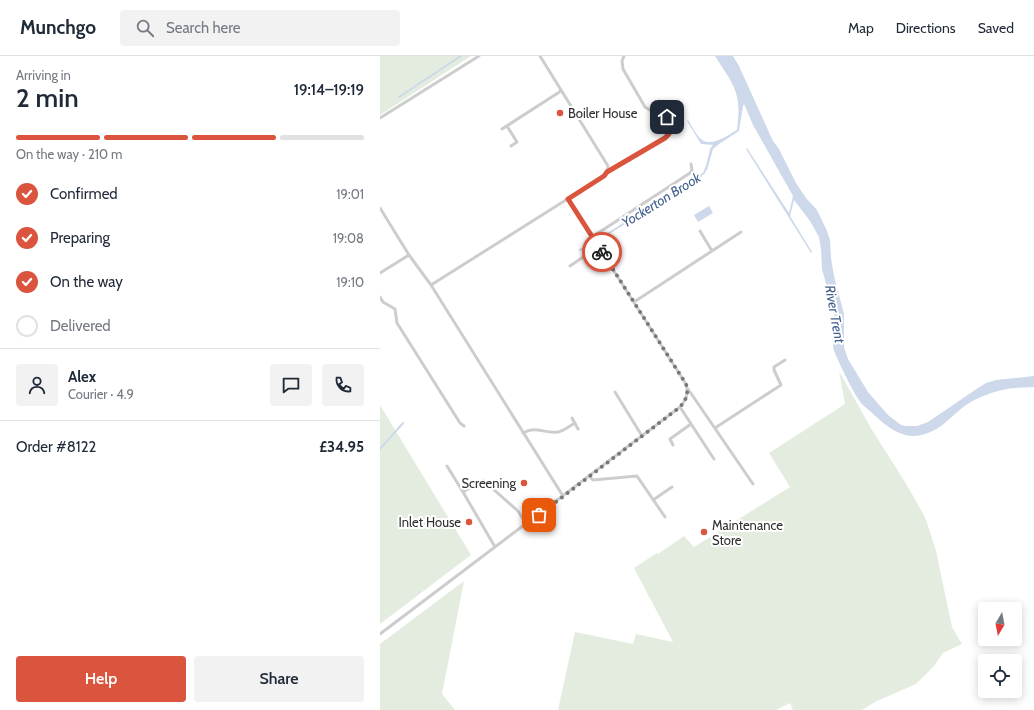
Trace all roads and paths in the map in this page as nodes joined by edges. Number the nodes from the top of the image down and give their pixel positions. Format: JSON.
{"nodes":[{"id":1,"x":479,"y":56,"type":"edge"},
{"id":2,"x":540,"y":56,"type":"edge"},
{"id":3,"x":624,"y":56,"type":"edge"},
{"id":4,"x":561,"y":91,"type":"junction"},
{"id":5,"x":380,"y":118,"type":"edge"},
{"id":6,"x":507,"y":126,"type":"junction"},
{"id":7,"x":502,"y":129,"type":"dead end"},
{"id":8,"x":511,"y":146,"type":"dead end"},
{"id":9,"x":691,"y":164,"type":"dead end"},
{"id":10,"x":607,"y":172,"type":"junction"},
{"id":11,"x":568,"y":199,"type":"junction"},
{"id":12,"x":380,"y":208,"type":"edge"},
{"id":13,"x":700,"y":231,"type":"dead end"},
{"id":14,"x":741,"y":232,"type":"dead end"},
{"id":15,"x":592,"y":237,"type":"junction"},
{"id":16,"x":598,"y":247,"type":"junction"},
{"id":17,"x":712,"y":252,"type":"junction"},
{"id":18,"x":409,"y":255,"type":"junction"},
{"id":19,"x":570,"y":266,"type":"dead end"},
{"id":20,"x":380,"y":274,"type":"edge"},
{"id":21,"x":431,"y":285,"type":"junction"},
{"id":22,"x":380,"y":297,"type":"edge"},
{"id":23,"x":634,"y":302,"type":"junction"},
{"id":24,"x":785,"y":360,"type":"dead end"},
{"id":25,"x":688,"y":389,"type":"junction"},
{"id":26,"x":615,"y":392,"type":"dead end"},
{"id":27,"x":680,"y":407,"type":"junction"},
{"id":28,"x":572,"y":418,"type":"dead end"},
{"id":29,"x":575,"y":423,"type":"junction"},
{"id":30,"x":691,"y":424,"type":"junction"},
{"id":31,"x":464,"y":426,"type":"dead end"},
{"id":32,"x":715,"y":428,"type":"junction"},
{"id":33,"x":578,"y":429,"type":"dead end"},
{"id":34,"x":523,"y":433,"type":"junction"},
{"id":35,"x":642,"y":436,"type":"junction"},
{"id":36,"x":673,"y":444,"type":"dead end"},
{"id":37,"x":714,"y":459,"type":"dead end"},
{"id":38,"x":447,"y":466,"type":"dead end"},
{"id":39,"x":589,"y":476,"type":"junction"},
{"id":40,"x":753,"y":484,"type":"dead end"},
{"id":41,"x":672,"y":486,"type":"dead end"},
{"id":42,"x":463,"y":492,"type":"junction"},
{"id":43,"x":563,"y":496,"type":"junction"},
{"id":44,"x":653,"y":500,"type":"junction"},
{"id":45,"x":665,"y":517,"type":"dead end"},
{"id":46,"x":526,"y":524,"type":"junction"},
{"id":47,"x":495,"y":547,"type":"junction"},
{"id":48,"x":380,"y":634,"type":"edge"}],
"edges":[{"from":1,"to":5,"type":"lane"},
{"from":2,"to":4,"type":"lane"},
{"from":3,"to":10,"type":"lane"},
{"from":4,"to":6,"type":"lane"},
{"from":4,"to":10,"type":"lane"},
{"from":6,"to":7,"type":"lane"},
{"from":6,"to":8,"type":"lane"},
{"from":9,"to":15,"type":"lane"},
{"from":10,"to":11,"type":"lane"},
{"from":11,"to":15,"type":"lane"},
{"from":11,"to":21,"type":"lane"},
{"from":12,"to":18,"type":"lane"},
{"from":13,"to":17,"type":"lane"},
{"from":14,"to":17,"type":"lane"},
{"from":15,"to":16,"type":"lane"},
{"from":16,"to":19,"type":"lane"},
{"from":16,"to":23,"type":"lane"},
{"from":17,"to":23,"type":"lane"},
{"from":18,"to":20,"type":"lane"},
{"from":18,"to":21,"type":"lane"},
{"from":21,"to":34,"type":"lane"},
{"from":22,"to":31,"type":"lane"},
{"from":23,"to":25,"type":"lane"},
{"from":24,"to":32,"type":"lane"},
{"from":25,"to":27,"type":"lane"},
{"from":25,"to":32,"type":"lane"},
{"from":26,"to":35,"type":"lane"},
{"from":27,"to":30,"type":"lane"},
{"from":27,"to":35,"type":"lane"},
{"from":28,"to":29,"type":"lane"},
{"from":29,"to":33,"type":"lane"},
{"from":29,"to":34,"type":"lane"},
{"from":30,"to":36,"type":"lane"},
{"from":30,"to":37,"type":"lane"},
{"from":32,"to":40,"type":"lane"},
{"from":34,"to":43,"type":"lane"},
{"from":35,"to":39,"type":"lane"},
{"from":38,"to":42,"type":"lane"},
{"from":39,"to":43,"type":"lane"},
{"from":39,"to":44,"type":"lane"},
{"from":41,"to":44,"type":"lane"},
{"from":42,"to":46,"type":"lane"},
{"from":42,"to":47,"type":"lane"},
{"from":43,"to":46,"type":"lane"},
{"from":44,"to":45,"type":"lane"},
{"from":46,"to":47,"type":"lane"},
{"from":47,"to":48,"type":"lane"}]}
